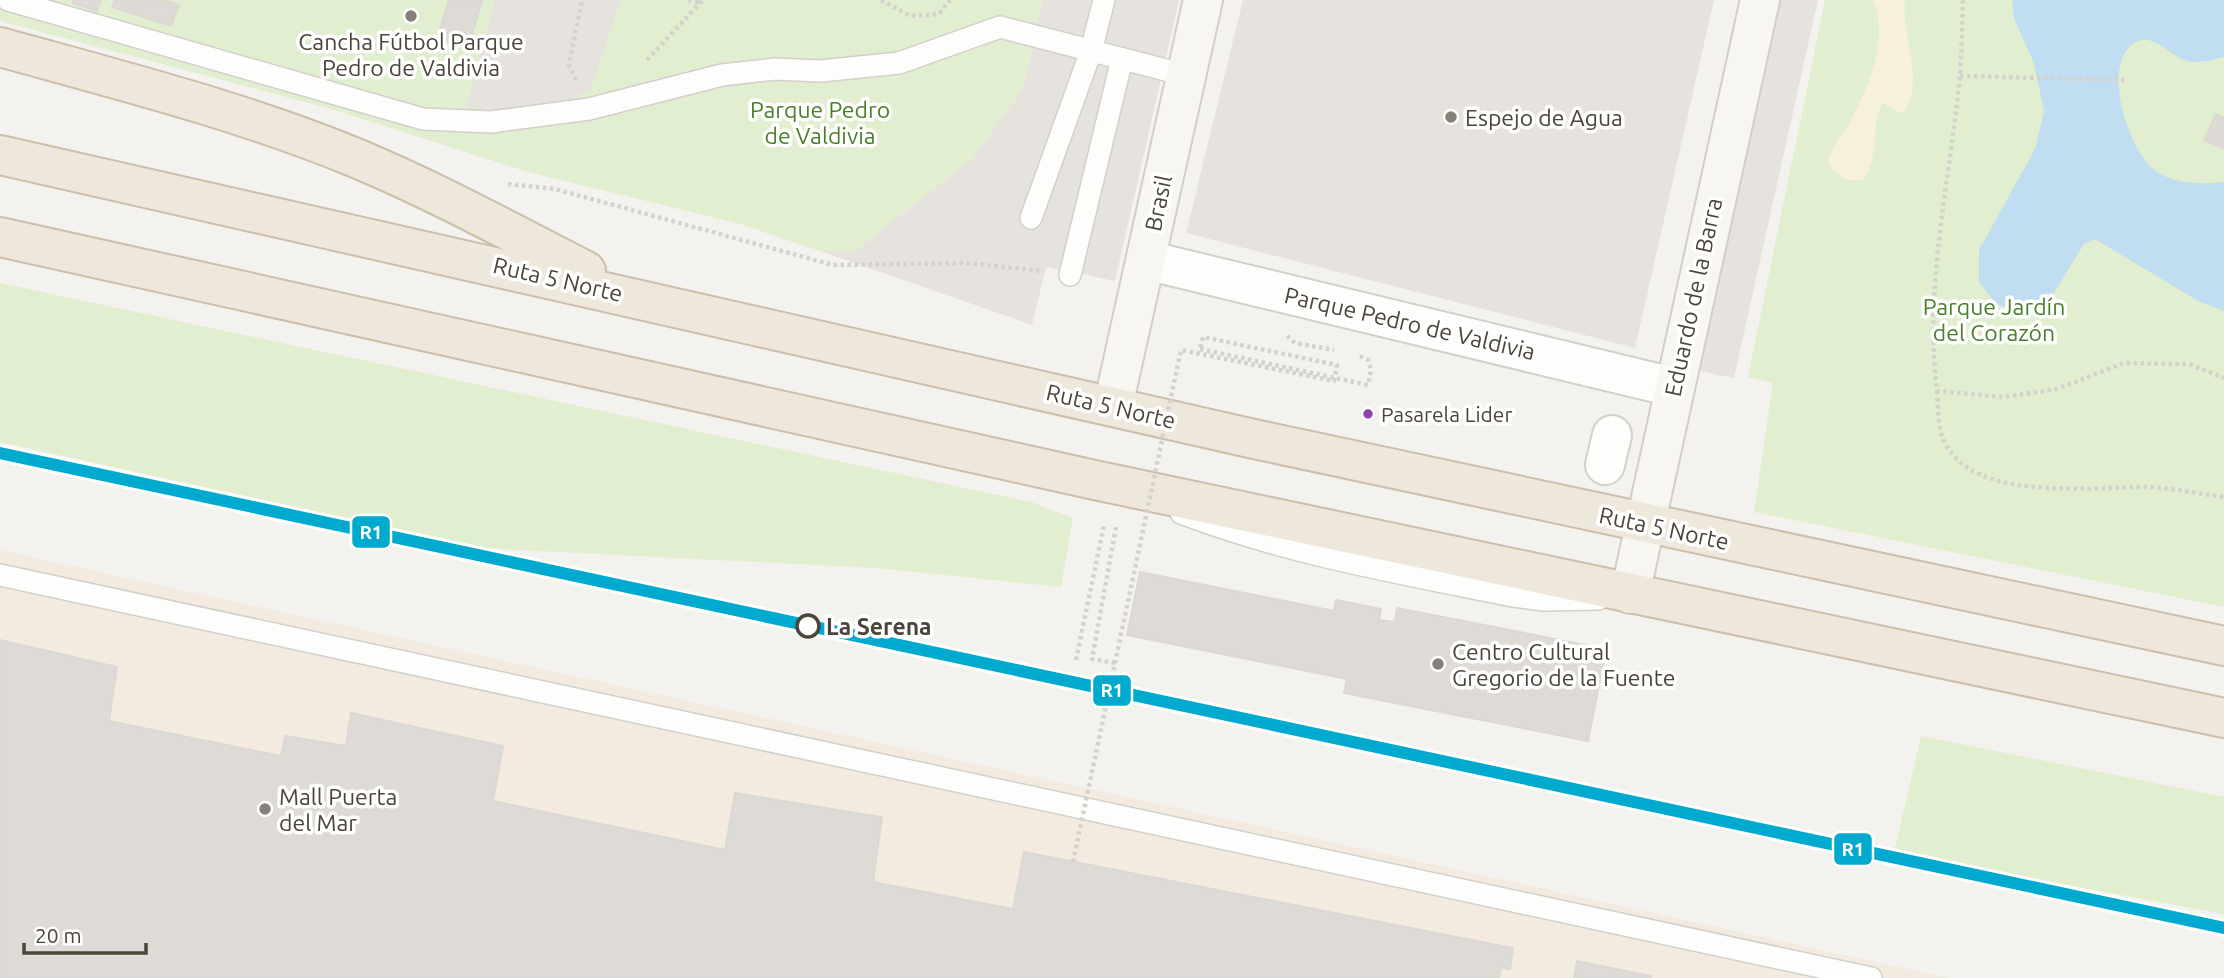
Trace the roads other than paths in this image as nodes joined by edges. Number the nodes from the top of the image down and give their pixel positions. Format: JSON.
{"nodes":[{"id":1,"x":8,"y":0,"type":"edge"},
{"id":2,"x":1104,"y":0,"type":"edge"},
{"id":3,"x":1203,"y":0,"type":"edge"},
{"id":4,"x":1760,"y":0,"type":"edge"},
{"id":5,"x":0,"y":47,"type":"edge"},
{"id":6,"x":1091,"y":51,"type":"junction"},
{"id":7,"x":1122,"y":59,"type":"junction"},
{"id":8,"x":1185,"y":75,"type":"junction"},
{"id":9,"x":0,"y":155,"type":"edge"},
{"id":10,"x":1031,"y":218,"type":"dead end"},
{"id":11,"x":0,"y":237,"type":"edge"},
{"id":12,"x":1146,"y":260,"type":"junction"},
{"id":13,"x":1070,"y":275,"type":"road end"},
{"id":14,"x":634,"y":296,"type":"junction"},
{"id":15,"x":1673,"y":387,"type":"junction"},
{"id":16,"x":1113,"y":407,"type":"junction"},
{"id":17,"x":1646,"y":524,"type":"junction"},
{"id":18,"x":0,"y":575,"type":"edge"},
{"id":19,"x":1630,"y":594,"type":"junction"},
{"id":20,"x":2224,"y":646,"type":"edge"},
{"id":21,"x":2224,"y":718,"type":"edge"},
{"id":22,"x":1871,"y":978,"type":"edge"}],
"edges":[{"from":1,"to":6,"type":"lane"},
{"from":2,"to":6,"type":"lane"},
{"from":3,"to":8,"type":"street","name":"Brasil"},
{"from":4,"to":15,"type":"street","name":"Eduardo de la Barra"},
{"from":5,"to":14,"type":"highway"},
{"from":6,"to":7,"type":"lane"},
{"from":6,"to":10,"type":"lane"},
{"from":7,"to":8,"type":"lane"},
{"from":7,"to":13,"type":"lane"},
{"from":8,"to":12,"type":"street","name":"Brasil"},
{"from":9,"to":14,"type":"highway","name":"Ruta 5 Norte"},
{"from":11,"to":19,"type":"highway"},
{"from":12,"to":15,"type":"street","name":"Parque Pedro de Valdivia"},
{"from":12,"to":16,"type":"street","name":"Brasil"},
{"from":14,"to":16,"type":"highway","name":"Ruta 5 Norte"},
{"from":15,"to":17,"type":"street","name":"Eduardo de la Barra"},
{"from":16,"to":17,"type":"highway","name":"Ruta 5 Norte"},
{"from":17,"to":19,"type":"street","name":"Eduardo de la Barra"},
{"from":17,"to":20,"type":"highway","name":"Ruta 5 Norte"},
{"from":18,"to":22,"type":"lane"},
{"from":19,"to":21,"type":"highway"}]}
